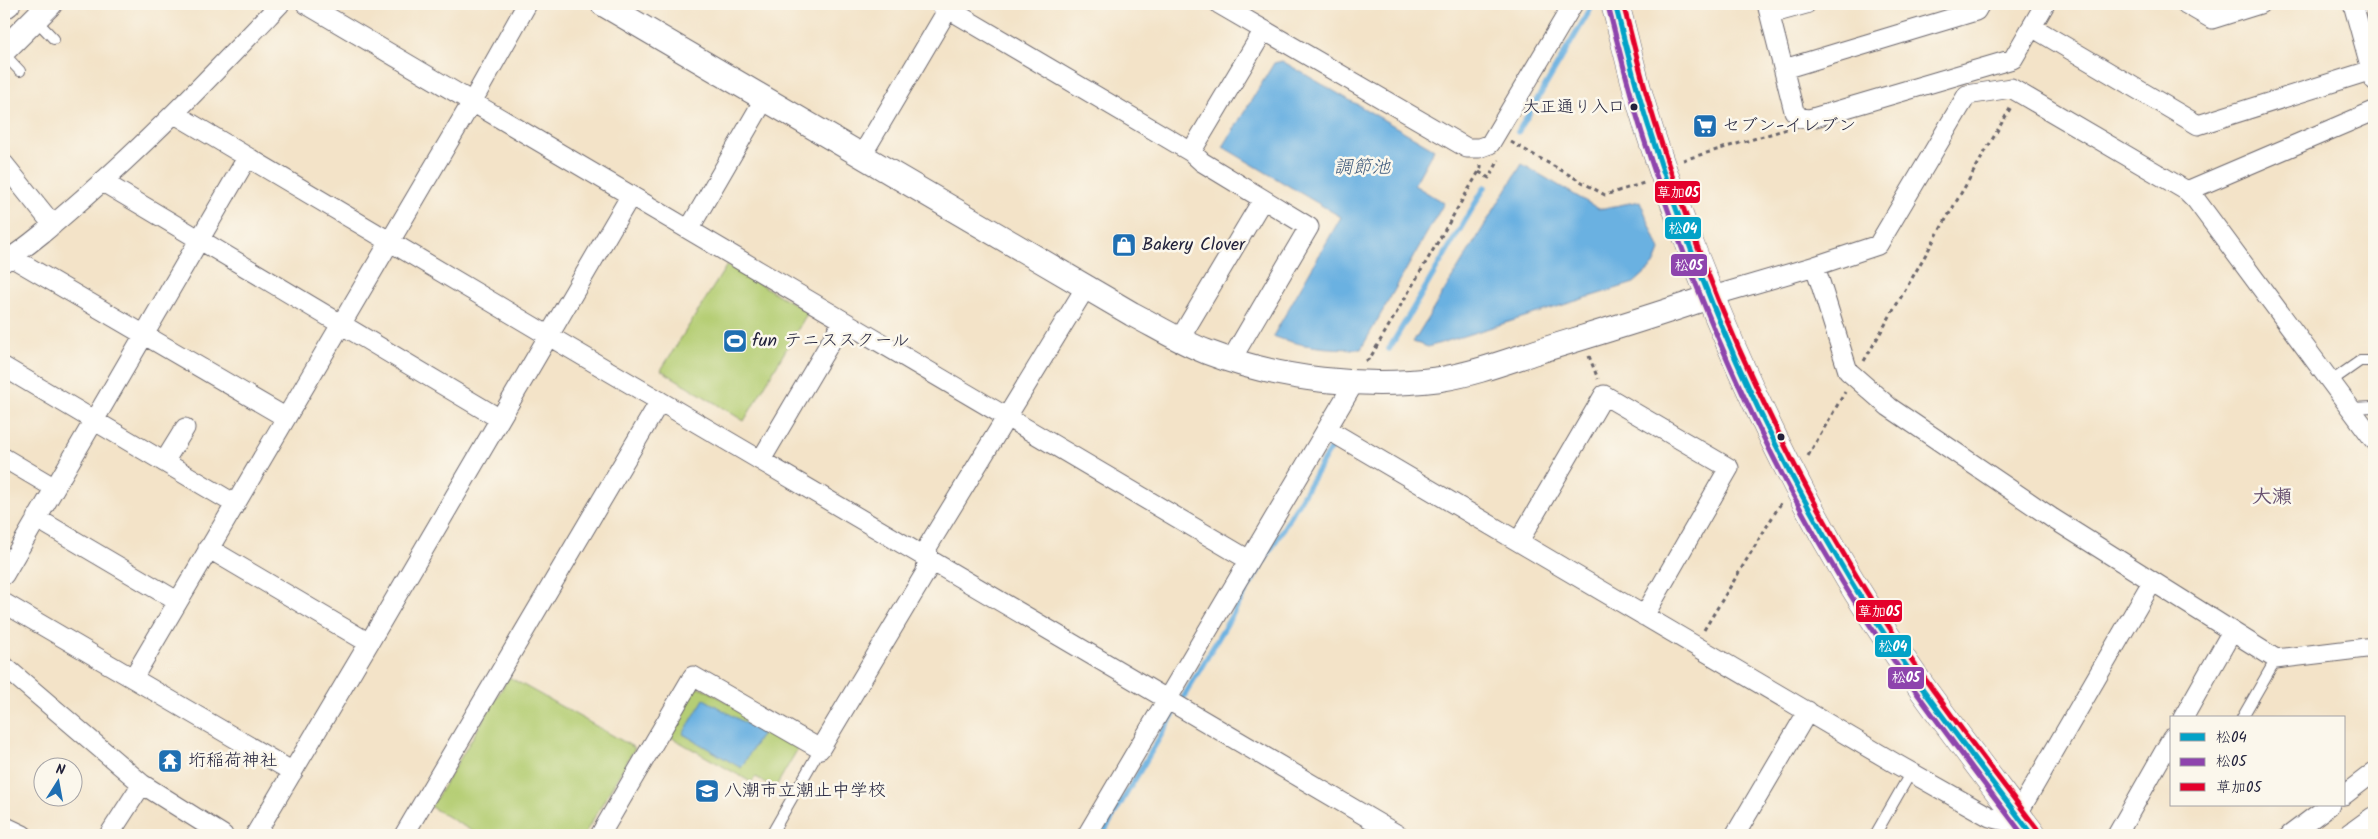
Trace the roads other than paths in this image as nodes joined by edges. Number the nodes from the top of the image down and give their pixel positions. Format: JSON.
{"nodes":[{"id":1,"x":8,"y":4,"type":"edge"},
{"id":2,"x":280,"y":4,"type":"edge"},
{"id":3,"x":306,"y":4,"type":"edge"},
{"id":4,"x":527,"y":4,"type":"edge"},
{"id":5,"x":604,"y":4,"type":"edge"},
{"id":6,"x":1219,"y":4,"type":"edge"},
{"id":7,"x":1573,"y":4,"type":"edge"},
{"id":8,"x":1615,"y":4,"type":"edge"},
{"id":9,"x":1628,"y":4,"type":"edge"},
{"id":10,"x":1806,"y":4,"type":"edge"},
{"id":11,"x":1980,"y":4,"type":"edge"},
{"id":12,"x":2045,"y":4,"type":"edge"},
{"id":13,"x":2186,"y":4,"type":"edge"},
{"id":14,"x":2260,"y":4,"type":"edge"},
{"id":15,"x":2353,"y":4,"type":"edge"},
{"id":16,"x":947,"y":5,"type":"edge"},
{"id":17,"x":4,"y":7,"type":"edge"},
{"id":18,"x":1768,"y":9,"type":"edge"},
{"id":19,"x":43,"y":12,"type":"edge"},
{"id":20,"x":2032,"y":27,"type":"junction"},
{"id":21,"x":1264,"y":30,"type":"junction"},
{"id":22,"x":54,"y":38,"type":"dead end"},
{"id":23,"x":4,"y":50,"type":"edge"},
{"id":24,"x":4,"y":54,"type":"edge"},
{"id":25,"x":1784,"y":69,"type":"junction"},
{"id":26,"x":20,"y":71,"type":"dead end"},
{"id":27,"x":2373,"y":75,"type":"edge"},
{"id":28,"x":765,"y":98,"type":"junction"},
{"id":29,"x":472,"y":102,"type":"junction"},
{"id":30,"x":2374,"y":111,"type":"edge"},
{"id":31,"x":175,"y":114,"type":"junction"},
{"id":32,"x":1191,"y":152,"type":"junction"},
{"id":33,"x":862,"y":155,"type":"junction"},
{"id":34,"x":247,"y":158,"type":"junction"},
{"id":35,"x":4,"y":164,"type":"edge"},
{"id":36,"x":103,"y":182,"type":"junction"},
{"id":37,"x":2187,"y":191,"type":"junction"},
{"id":38,"x":631,"y":195,"type":"junction"},
{"id":39,"x":1262,"y":199,"type":"junction"},
{"id":40,"x":53,"y":225,"type":"junction"},
{"id":41,"x":689,"y":230,"type":"junction"},
{"id":42,"x":201,"y":240,"type":"junction"},
{"id":43,"x":389,"y":240,"type":"junction"},
{"id":44,"x":8,"y":260,"type":"edge"},
{"id":45,"x":1815,"y":266,"type":"junction"},
{"id":46,"x":1086,"y":286,"type":"junction"},
{"id":47,"x":1709,"y":297,"type":"junction"},
{"id":48,"x":843,"y":321,"type":"junction"},
{"id":49,"x":342,"y":324,"type":"junction"},
{"id":50,"x":144,"y":334,"type":"junction"},
{"id":51,"x":548,"y":336,"type":"junction"},
{"id":52,"x":1179,"y":340,"type":"junction"},
{"id":53,"x":1230,"y":360,"type":"junction"},
{"id":54,"x":2374,"y":361,"type":"edge"},
{"id":55,"x":4,"y":367,"type":"edge"},
{"id":56,"x":1359,"y":373,"type":"junction"},
{"id":57,"x":2330,"y":382,"type":"junction"},
{"id":58,"x":660,"y":401,"type":"junction"},
{"id":59,"x":2374,"y":407,"type":"edge"},
{"id":60,"x":2350,"y":408,"type":"junction"},
{"id":61,"x":285,"y":417,"type":"junction"},
{"id":62,"x":1006,"y":418,"type":"junction"},
{"id":63,"x":500,"y":419,"type":"junction"},
{"id":64,"x":94,"y":421,"type":"junction"},
{"id":65,"x":185,"y":428,"type":"dead end"},
{"id":66,"x":1327,"y":429,"type":"junction"},
{"id":67,"x":2374,"y":440,"type":"edge"},
{"id":68,"x":4,"y":458,"type":"edge"},
{"id":69,"x":761,"y":460,"type":"junction"},
{"id":70,"x":164,"y":462,"type":"junction"},
{"id":71,"x":54,"y":487,"type":"junction"},
{"id":72,"x":235,"y":504,"type":"junction"},
{"id":73,"x":36,"y":518,"type":"junction"},
{"id":74,"x":1519,"y":541,"type":"junction"},
{"id":75,"x":208,"y":548,"type":"junction"},
{"id":76,"x":927,"y":557,"type":"junction"},
{"id":77,"x":1249,"y":560,"type":"junction"},
{"id":78,"x":4,"y":575,"type":"edge"},
{"id":79,"x":2152,"y":582,"type":"junction"},
{"id":80,"x":177,"y":602,"type":"junction"},
{"id":81,"x":4,"y":603,"type":"edge"},
{"id":82,"x":1644,"y":616,"type":"junction"},
{"id":83,"x":2231,"y":633,"type":"junction"},
{"id":84,"x":369,"y":642,"type":"junction"},
{"id":85,"x":2374,"y":647,"type":"edge"},
{"id":86,"x":2276,"y":660,"type":"junction"},
{"id":87,"x":4,"y":666,"type":"edge"},
{"id":88,"x":133,"y":678,"type":"junction"},
{"id":89,"x":1176,"y":704,"type":"junction"},
{"id":90,"x":1808,"y":711,"type":"junction"},
{"id":91,"x":2184,"y":716,"type":"edge"},
{"id":92,"x":2243,"y":716,"type":"edge"},
{"id":93,"x":2170,"y":741,"type":"edge"},
{"id":94,"x":820,"y":749,"type":"junction"},
{"id":95,"x":293,"y":772,"type":"junction"},
{"id":96,"x":1911,"y":772,"type":"junction"},
{"id":97,"x":2374,"y":772,"type":"edge"},
{"id":98,"x":142,"y":784,"type":"junction"},
{"id":99,"x":2346,"y":793,"type":"edge"},
{"id":100,"x":2329,"y":806,"type":"edge"},
{"id":101,"x":2374,"y":819,"type":"edge"},
{"id":102,"x":2024,"y":825,"type":"edge"},
{"id":103,"x":4,"y":826,"type":"edge"},
{"id":104,"x":23,"y":835,"type":"edge"},
{"id":105,"x":109,"y":835,"type":"edge"},
{"id":106,"x":223,"y":835,"type":"edge"},
{"id":107,"x":255,"y":835,"type":"edge"},
{"id":108,"x":404,"y":835,"type":"edge"},
{"id":109,"x":600,"y":835,"type":"edge"},
{"id":110,"x":771,"y":835,"type":"edge"},
{"id":111,"x":1087,"y":835,"type":"edge"},
{"id":112,"x":1398,"y":835,"type":"edge"},
{"id":113,"x":1735,"y":835,"type":"edge"},
{"id":114,"x":1874,"y":835,"type":"edge"},
{"id":115,"x":2116,"y":835,"type":"edge"},
{"id":116,"x":2290,"y":835,"type":"edge"},
{"id":117,"x":2352,"y":835,"type":"edge"}],
"edges":[{"from":1,"to":17,"type":"street"},
{"from":2,"to":31,"type":"street"},
{"from":3,"to":29,"type":"street"},
{"from":4,"to":29,"type":"street"},
{"from":5,"to":28,"type":"street"},
{"from":6,"to":21,"type":"street"},
{"from":7,"to":21,"type":"street"},
{"from":8,"to":47,"type":"main road"},
{"from":9,"to":47,"type":"main road"},
{"from":10,"to":18,"type":"street"},
{"from":11,"to":25,"type":"street"},
{"from":12,"to":20,"type":"street"},
{"from":13,"to":14,"type":"street"},
{"from":15,"to":27,"type":"street"},
{"from":16,"to":32,"type":"street"},
{"from":16,"to":33,"type":"street"},
{"from":18,"to":25,"type":"street"},
{"from":19,"to":22,"type":"lane"},
{"from":19,"to":23,"type":"street"},
{"from":20,"to":25,"type":"street"},
{"from":20,"to":27,"type":"street"},
{"from":21,"to":32,"type":"street"},
{"from":24,"to":26,"type":"lane"},
{"from":28,"to":33,"type":"street"},
{"from":28,"to":41,"type":"street"},
{"from":29,"to":38,"type":"street"},
{"from":29,"to":43,"type":"street"},
{"from":30,"to":37,"type":"street"},
{"from":31,"to":34,"type":"street"},
{"from":31,"to":36,"type":"street"},
{"from":32,"to":39,"type":"street"},
{"from":33,"to":46,"type":"street"},
{"from":34,"to":42,"type":"street"},
{"from":34,"to":43,"type":"street"},
{"from":35,"to":40,"type":"street"},
{"from":36,"to":40,"type":"street"},
{"from":36,"to":42,"type":"street"},
{"from":37,"to":45,"type":"street"},
{"from":37,"to":57,"type":"street"},
{"from":38,"to":41,"type":"street"},
{"from":38,"to":51,"type":"street"},
{"from":39,"to":52,"type":"street"},
{"from":39,"to":53,"type":"street"},
{"from":40,"to":44,"type":"street"},
{"from":41,"to":48,"type":"street"},
{"from":42,"to":49,"type":"street"},
{"from":42,"to":50,"type":"street"},
{"from":43,"to":49,"type":"street"},
{"from":43,"to":51,"type":"street"},
{"from":44,"to":50,"type":"street"},
{"from":45,"to":47,"type":"street"},
{"from":45,"to":79,"type":"street"},
{"from":46,"to":52,"type":"street"},
{"from":46,"to":62,"type":"street"},
{"from":47,"to":56,"type":"street"},
{"from":47,"to":102,"type":"main road"},
{"from":48,"to":62,"type":"street"},
{"from":48,"to":69,"type":"street"},
{"from":49,"to":61,"type":"street"},
{"from":49,"to":63,"type":"street"},
{"from":50,"to":61,"type":"street"},
{"from":50,"to":64,"type":"street"},
{"from":51,"to":58,"type":"street"},
{"from":51,"to":63,"type":"street"},
{"from":52,"to":53,"type":"street"},
{"from":53,"to":56,"type":"street"},
{"from":54,"to":57,"type":"lane"},
{"from":55,"to":64,"type":"street"},
{"from":56,"to":66,"type":"street"},
{"from":57,"to":60,"type":"street"},
{"from":58,"to":69,"type":"street"},
{"from":58,"to":108,"type":"street"},
{"from":59,"to":60,"type":"lane"},
{"from":60,"to":67,"type":"street"},
{"from":61,"to":72,"type":"street"},
{"from":62,"to":76,"type":"street"},
{"from":62,"to":77,"type":"street"},
{"from":63,"to":84,"type":"street"},
{"from":64,"to":70,"type":"street"},
{"from":64,"to":71,"type":"street"},
{"from":65,"to":70,"type":"street"},
{"from":66,"to":74,"type":"street"},
{"from":66,"to":77,"type":"street"},
{"from":68,"to":71,"type":"street"},
{"from":69,"to":76,"type":"street"},
{"from":70,"to":72,"type":"street"},
{"from":71,"to":73,"type":"street"},
{"from":72,"to":75,"type":"street"},
{"from":73,"to":78,"type":"street"},
{"from":73,"to":80,"type":"street"},
{"from":74,"to":82,"type":"street"},
{"from":74,"to":82,"type":"street"},
{"from":75,"to":80,"type":"street"},
{"from":75,"to":84,"type":"street"},
{"from":76,"to":89,"type":"street"},
{"from":76,"to":94,"type":"street"},
{"from":77,"to":89,"type":"street"},
{"from":79,"to":83,"type":"street"},
{"from":79,"to":102,"type":"street"},
{"from":80,"to":88,"type":"street"},
{"from":81,"to":88,"type":"street"},
{"from":82,"to":90,"type":"street"},
{"from":83,"to":86,"type":"street"},
{"from":83,"to":91,"type":"street"},
{"from":84,"to":95,"type":"street"},
{"from":85,"to":86,"type":"street"},
{"from":86,"to":92,"type":"lane"},
{"from":87,"to":98,"type":"street"},
{"from":88,"to":95,"type":"street"},
{"from":89,"to":111,"type":"street"},
{"from":89,"to":112,"type":"street"},
{"from":90,"to":96,"type":"street"},
{"from":90,"to":113,"type":"street"},
{"from":93,"to":115,"type":"street"},
{"from":94,"to":109,"type":"street"},
{"from":94,"to":110,"type":"lane"},
{"from":95,"to":107,"type":"street"},
{"from":96,"to":102,"type":"street"},
{"from":96,"to":114,"type":"lane"},
{"from":97,"to":99,"type":"street"},
{"from":98,"to":105,"type":"street"},
{"from":98,"to":106,"type":"street"},
{"from":100,"to":116,"type":"street"},
{"from":101,"to":117,"type":"street"},
{"from":103,"to":104,"type":"street"}]}
